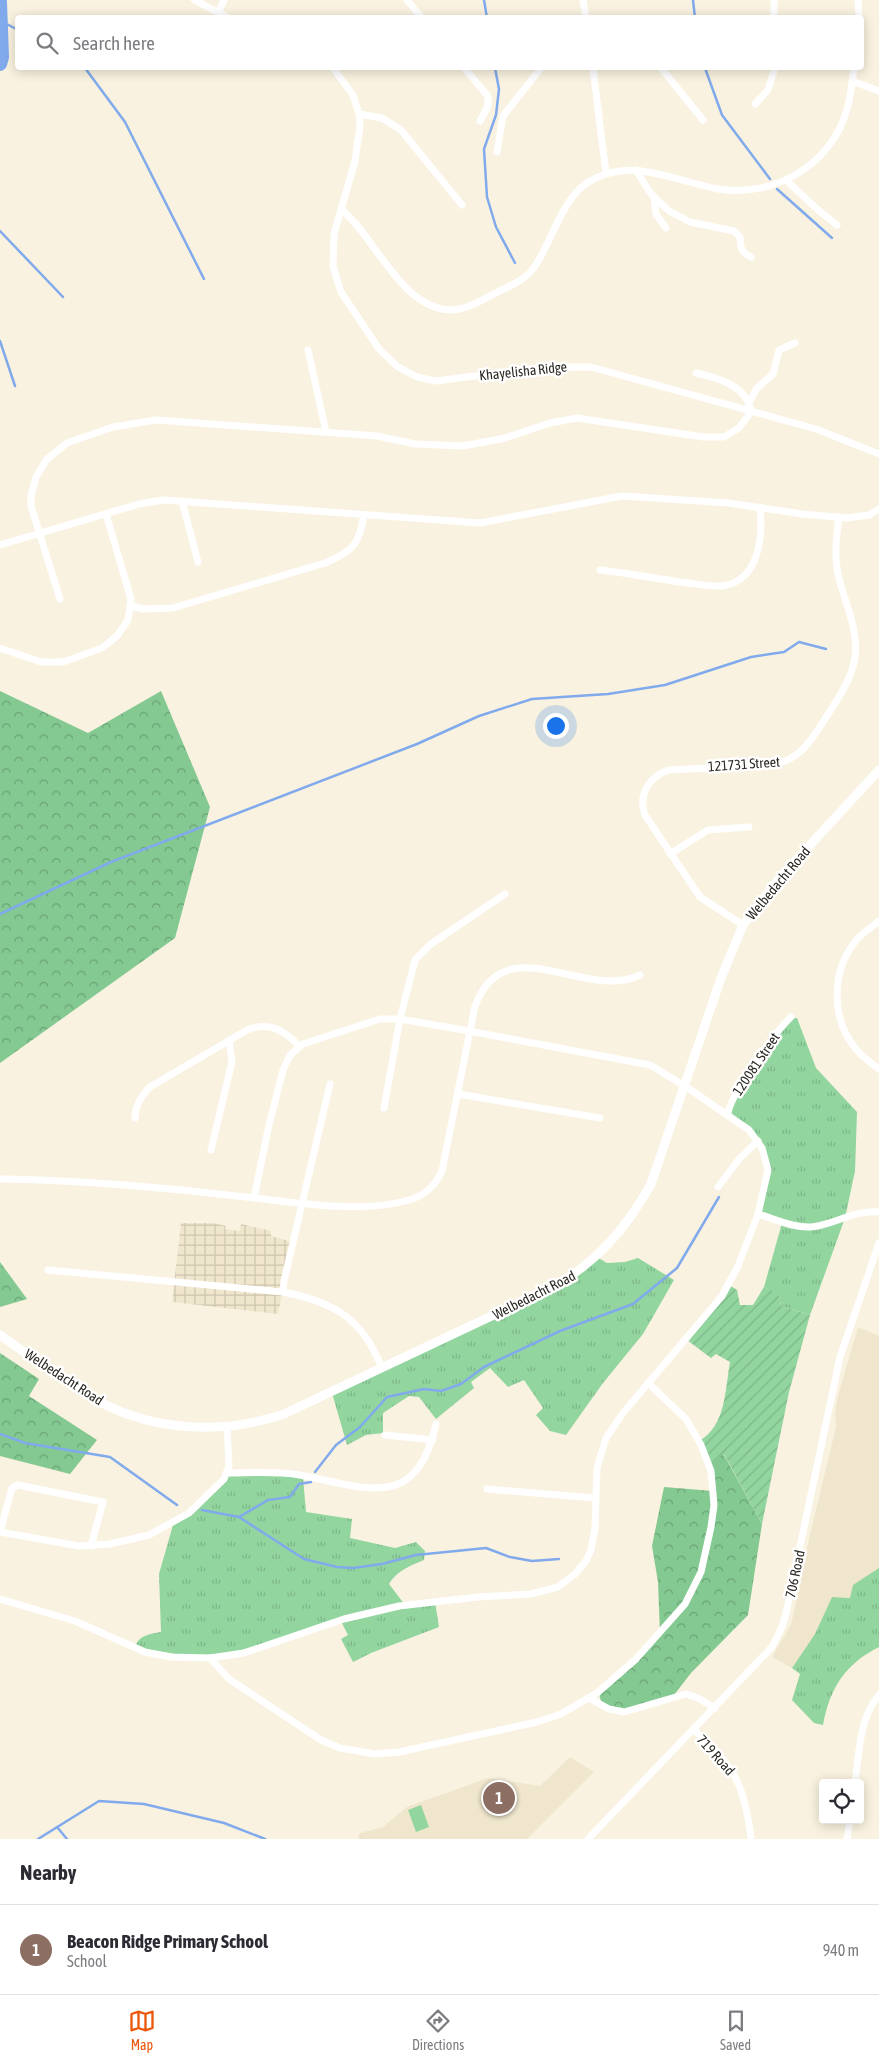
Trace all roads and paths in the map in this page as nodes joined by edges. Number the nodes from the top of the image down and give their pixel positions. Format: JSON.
{"nodes":[{"id":1,"x":194,"y":0,"type":"edge"},
{"id":2,"x":224,"y":0,"type":"edge"},
{"id":3,"x":407,"y":0,"type":"edge"},
{"id":4,"x":583,"y":0,"type":"edge"},
{"id":5,"x":774,"y":0,"type":"edge"},
{"id":6,"x":858,"y":0,"type":"edge"},
{"id":7,"x":218,"y":13,"type":"junction"},
{"id":8,"x":222,"y":15,"type":"edge"},
{"id":9,"x":420,"y":15,"type":"edge"},
{"id":10,"x":586,"y":15,"type":"edge"},
{"id":11,"x":774,"y":15,"type":"edge"},
{"id":12,"x":859,"y":15,"type":"edge"},
{"id":13,"x":335,"y":70,"type":"edge"},
{"id":14,"x":466,"y":70,"type":"edge"},
{"id":15,"x":539,"y":70,"type":"edge"},
{"id":16,"x":593,"y":70,"type":"edge"},
{"id":17,"x":663,"y":70,"type":"edge"},
{"id":18,"x":774,"y":70,"type":"edge"},
{"id":19,"x":854,"y":70,"type":"edge"},
{"id":20,"x":852,"y":81,"type":"junction"},
{"id":21,"x":879,"y":91,"type":"edge"},
{"id":22,"x":755,"y":104,"type":"dead end"},
{"id":23,"x":359,"y":114,"type":"junction"},
{"id":24,"x":703,"y":120,"type":"dead end"},
{"id":25,"x":480,"y":121,"type":"dead end"},
{"id":26,"x":496,"y":152,"type":"dead end"},
{"id":27,"x":636,"y":170,"type":"junction"},
{"id":28,"x":606,"y":173,"type":"junction"},
{"id":29,"x":786,"y":180,"type":"junction"},
{"id":30,"x":654,"y":197,"type":"junction"},
{"id":31,"x":462,"y":205,"type":"dead end"},
{"id":32,"x":342,"y":210,"type":"junction"},
{"id":33,"x":838,"y":225,"type":"dead end"},
{"id":34,"x":666,"y":228,"type":"dead end"},
{"id":35,"x":751,"y":257,"type":"dead end"},
{"id":36,"x":795,"y":343,"type":"dead end"},
{"id":37,"x":308,"y":350,"type":"dead end"},
{"id":38,"x":696,"y":373,"type":"dead end"},
{"id":39,"x":749,"y":403,"type":"junction"},
{"id":40,"x":751,"y":412,"type":"junction"},
{"id":41,"x":326,"y":432,"type":"junction"},
{"id":42,"x":879,"y":454,"type":"edge"},
{"id":43,"x":182,"y":501,"type":"junction"},
{"id":44,"x":760,"y":508,"type":"junction"},
{"id":45,"x":879,"y":509,"type":"edge"},
{"id":46,"x":106,"y":514,"type":"junction"},
{"id":47,"x":364,"y":515,"type":"junction"},
{"id":48,"x":839,"y":517,"type":"junction"},
{"id":49,"x":40,"y":533,"type":"junction"},
{"id":50,"x":0,"y":545,"type":"edge"},
{"id":51,"x":198,"y":562,"type":"dead end"},
{"id":52,"x":600,"y":570,"type":"dead end"},
{"id":53,"x":60,"y":599,"type":"dead end"},
{"id":54,"x":132,"y":606,"type":"junction"},
{"id":55,"x":0,"y":648,"type":"edge"},
{"id":56,"x":879,"y":770,"type":"edge"},
{"id":57,"x":749,"y":827,"type":"dead end"},
{"id":58,"x":670,"y":854,"type":"junction"},
{"id":59,"x":505,"y":894,"type":"dead end"},
{"id":60,"x":879,"y":921,"type":"edge"},
{"id":61,"x":743,"y":925,"type":"junction"},
{"id":62,"x":640,"y":975,"type":"dead end"},
{"id":63,"x":791,"y":1017,"type":"dead end"},
{"id":64,"x":400,"y":1019,"type":"junction"},
{"id":65,"x":469,"y":1032,"type":"junction"},
{"id":66,"x":229,"y":1040,"type":"junction"},
{"id":67,"x":300,"y":1046,"type":"junction"},
{"id":68,"x":879,"y":1069,"type":"edge"},
{"id":69,"x":330,"y":1084,"type":"dead end"},
{"id":70,"x":685,"y":1086,"type":"junction"},
{"id":71,"x":458,"y":1094,"type":"junction"},
{"id":72,"x":384,"y":1108,"type":"dead end"},
{"id":73,"x":728,"y":1115,"type":"junction"},
{"id":74,"x":135,"y":1118,"type":"dead end"},
{"id":75,"x":600,"y":1118,"type":"dead end"},
{"id":76,"x":758,"y":1141,"type":"junction"},
{"id":77,"x":211,"y":1150,"type":"dead end"},
{"id":78,"x":0,"y":1179,"type":"edge"},
{"id":79,"x":718,"y":1187,"type":"dead end"},
{"id":80,"x":254,"y":1198,"type":"junction"},
{"id":81,"x":302,"y":1205,"type":"junction"},
{"id":82,"x":879,"y":1212,"type":"edge"},
{"id":83,"x":758,"y":1214,"type":"junction"},
{"id":84,"x":879,"y":1242,"type":"edge"},
{"id":85,"x":48,"y":1270,"type":"dead end"},
{"id":86,"x":283,"y":1292,"type":"junction"},
{"id":87,"x":0,"y":1335,"type":"edge"},
{"id":88,"x":382,"y":1368,"type":"junction"},
{"id":89,"x":648,"y":1383,"type":"junction"},
{"id":90,"x":436,"y":1424,"type":"dead end"},
{"id":91,"x":227,"y":1427,"type":"junction"},
{"id":92,"x":385,"y":1435,"type":"dead end"},
{"id":93,"x":433,"y":1440,"type":"junction"},
{"id":94,"x":227,"y":1473,"type":"junction"},
{"id":95,"x":487,"y":1489,"type":"dead end"},
{"id":96,"x":595,"y":1498,"type":"junction"},
{"id":97,"x":0,"y":1532,"type":"edge"},
{"id":98,"x":91,"y":1546,"type":"junction"},
{"id":99,"x":0,"y":1600,"type":"edge"},
{"id":100,"x":210,"y":1658,"type":"junction"},
{"id":101,"x":879,"y":1695,"type":"edge"},
{"id":102,"x":589,"y":1698,"type":"junction"},
{"id":103,"x":715,"y":1708,"type":"junction"},
{"id":104,"x":693,"y":1729,"type":"junction"},
{"id":105,"x":856,"y":1779,"type":"edge"},
{"id":106,"x":849,"y":1824,"type":"edge"},
{"id":107,"x":588,"y":1839,"type":"edge"},
{"id":108,"x":751,"y":1839,"type":"edge"},
{"id":109,"x":847,"y":1839,"type":"edge"}],
"edges":[{"from":1,"to":7,"type":"street"},
{"from":2,"to":7,"type":"street"},
{"from":3,"to":9,"type":"street"},
{"from":4,"to":10,"type":"street"},
{"from":5,"to":11,"type":"street"},
{"from":6,"to":12,"type":"street"},
{"from":7,"to":8,"type":"street"},
{"from":13,"to":23,"type":"street"},
{"from":14,"to":25,"type":"street"},
{"from":15,"to":26,"type":"street"},
{"from":16,"to":28,"type":"street"},
{"from":17,"to":24,"type":"street"},
{"from":18,"to":22,"type":"street"},
{"from":19,"to":20,"type":"street"},
{"from":20,"to":21,"type":"street"},
{"from":20,"to":29,"type":"street"},
{"from":23,"to":31,"type":"street"},
{"from":23,"to":32,"type":"street","name":"Khayelisha Ridge"},
{"from":27,"to":28,"type":"street"},
{"from":27,"to":29,"type":"street"},
{"from":27,"to":30,"type":"street"},
{"from":28,"to":32,"type":"street"},
{"from":29,"to":33,"type":"street"},
{"from":30,"to":34,"type":"street"},
{"from":30,"to":35,"type":"street"},
{"from":32,"to":40,"type":"street","name":"Khayelisha Ridge"},
{"from":36,"to":39,"type":"street"},
{"from":37,"to":41,"type":"street"},
{"from":38,"to":39,"type":"street"},
{"from":39,"to":40,"type":"street"},
{"from":40,"to":41,"type":"street"},
{"from":40,"to":42,"type":"street","name":"Khayelisha Ridge"},
{"from":41,"to":49,"type":"street"},
{"from":43,"to":46,"type":"street"},
{"from":43,"to":47,"type":"street"},
{"from":43,"to":51,"type":"street"},
{"from":44,"to":47,"type":"street"},
{"from":44,"to":48,"type":"street"},
{"from":44,"to":52,"type":"street"},
{"from":45,"to":48,"type":"street"},
{"from":46,"to":49,"type":"street"},
{"from":46,"to":54,"type":"street"},
{"from":47,"to":54,"type":"street"},
{"from":48,"to":58,"type":"street","name":"121731 Street"},
{"from":49,"to":50,"type":"street"},
{"from":49,"to":53,"type":"street"},
{"from":54,"to":55,"type":"street"},
{"from":56,"to":61,"type":"street","name":"Welbedacht Road"},
{"from":57,"to":58,"type":"street"},
{"from":58,"to":61,"type":"street","name":"121731 Street"},
{"from":59,"to":64,"type":"street"},
{"from":60,"to":68,"type":"street"},
{"from":61,"to":70,"type":"street","name":"Welbedacht Road"},
{"from":62,"to":65,"type":"street"},
{"from":63,"to":73,"type":"street","name":"120081 Street"},
{"from":64,"to":65,"type":"street"},
{"from":64,"to":67,"type":"street"},
{"from":64,"to":72,"type":"street"},
{"from":65,"to":70,"type":"street"},
{"from":65,"to":71,"type":"street"},
{"from":66,"to":67,"type":"street"},
{"from":66,"to":74,"type":"street"},
{"from":66,"to":77,"type":"street"},
{"from":67,"to":80,"type":"street"},
{"from":69,"to":81,"type":"street"},
{"from":70,"to":73,"type":"street"},
{"from":70,"to":88,"type":"street","name":"Welbedacht Road"},
{"from":71,"to":75,"type":"street"},
{"from":71,"to":81,"type":"street"},
{"from":73,"to":76,"type":"street"},
{"from":76,"to":79,"type":"street"},
{"from":76,"to":83,"type":"street"},
{"from":78,"to":80,"type":"street"},
{"from":80,"to":81,"type":"street"},
{"from":81,"to":86,"type":"street"},
{"from":82,"to":83,"type":"street"},
{"from":83,"to":89,"type":"street"},
{"from":84,"to":103,"type":"street","name":"706 Road"},
{"from":85,"to":86,"type":"street"},
{"from":86,"to":88,"type":"street"},
{"from":87,"to":91,"type":"street","name":"Welbedacht Road"},
{"from":88,"to":91,"type":"street","name":"Welbedacht Road"},
{"from":89,"to":96,"type":"street"},
{"from":89,"to":102,"type":"street"},
{"from":90,"to":93,"type":"street"},
{"from":91,"to":94,"type":"street"},
{"from":92,"to":93,"type":"street"},
{"from":93,"to":94,"type":"street"},
{"from":94,"to":98,"type":"street"},
{"from":95,"to":96,"type":"street"},
{"from":96,"to":100,"type":"street"},
{"from":97,"to":98,"type":"street"},
{"from":97,"to":98,"type":"street"},
{"from":99,"to":100,"type":"street"},
{"from":100,"to":102,"type":"street"},
{"from":101,"to":105,"type":"street"},
{"from":102,"to":103,"type":"street"},
{"from":103,"to":104,"type":"street","name":"706 Road"},
{"from":104,"to":107,"type":"street","name":"706 Road"},
{"from":104,"to":108,"type":"street","name":"719 Road"},
{"from":106,"to":109,"type":"street"}]}
